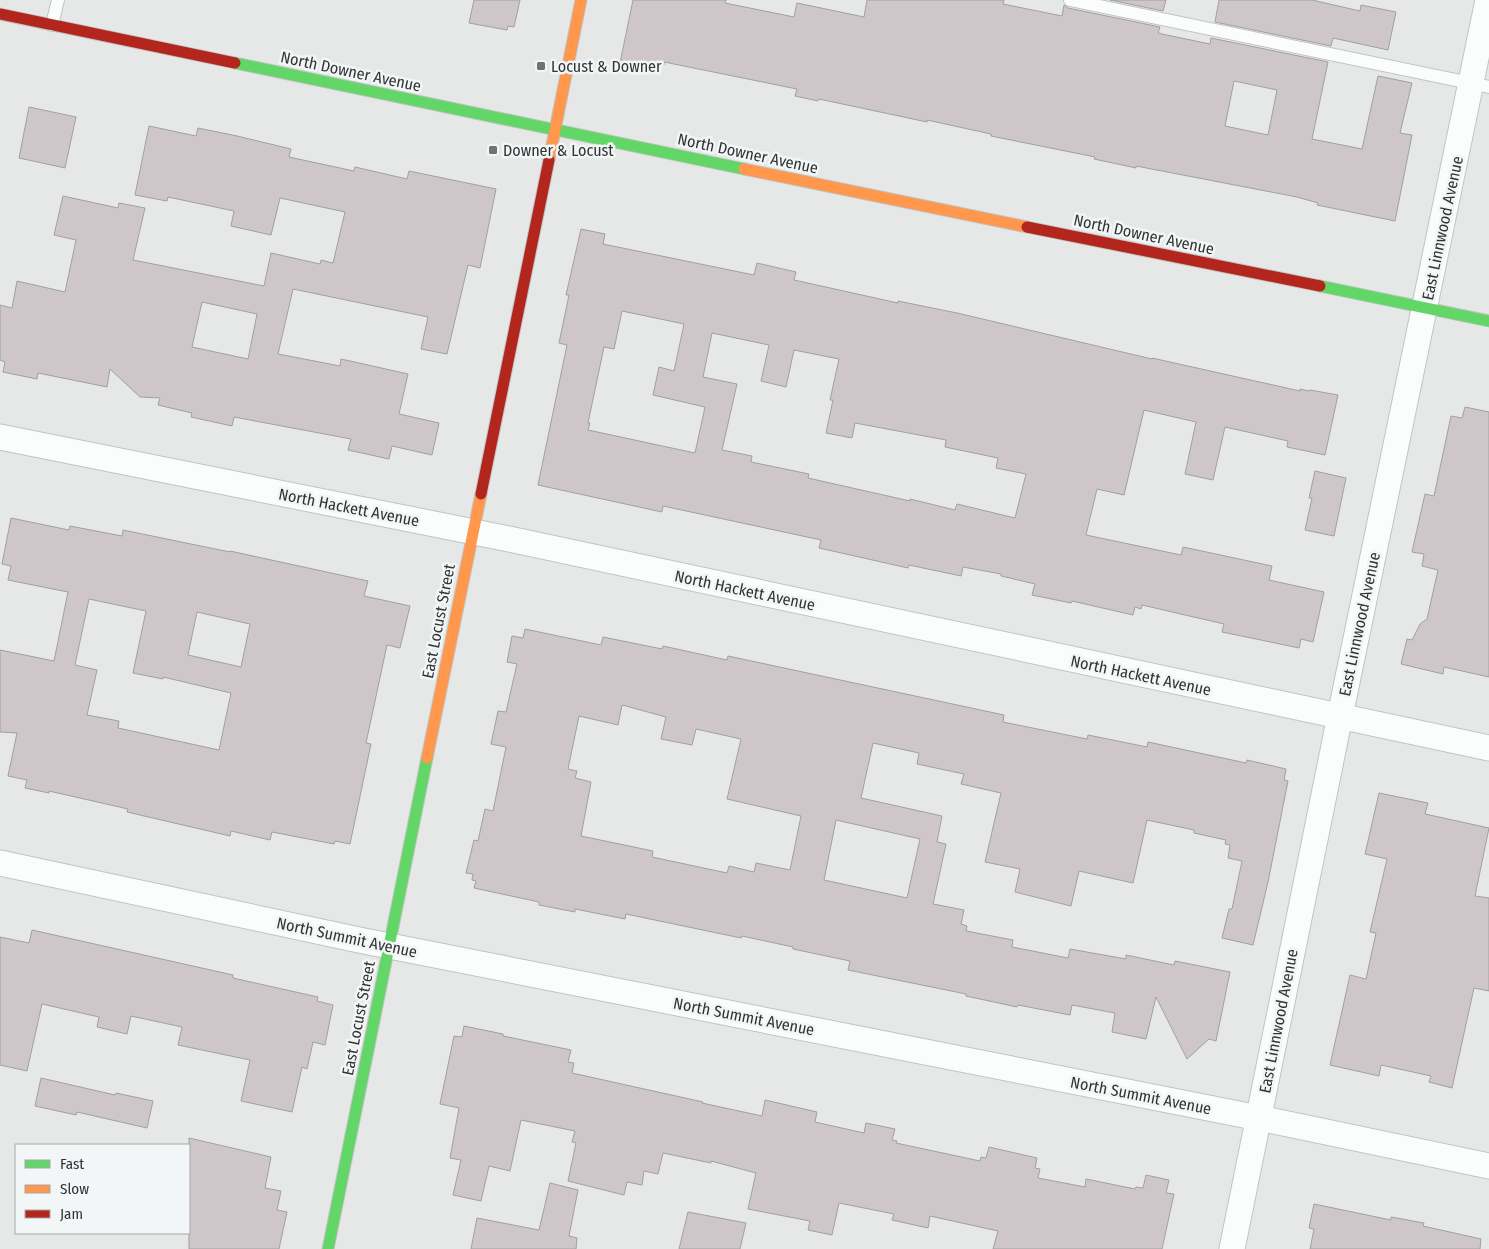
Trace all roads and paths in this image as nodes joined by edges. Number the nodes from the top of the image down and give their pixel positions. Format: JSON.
{"nodes":[{"id":1,"x":58,"y":0,"type":"edge"},
{"id":2,"x":581,"y":0,"type":"edge"},
{"id":3,"x":1070,"y":0,"type":"edge"},
{"id":4,"x":1488,"y":0,"type":"edge"},
{"id":5,"x":0,"y":14,"type":"edge"},
{"id":6,"x":52,"y":25,"type":"junction"},
{"id":7,"x":1480,"y":85,"type":"edge"},
{"id":8,"x":554,"y":130,"type":"junction"},
{"id":9,"x":1425,"y":308,"type":"junction"},
{"id":10,"x":1489,"y":321,"type":"edge"},
{"id":11,"x":0,"y":437,"type":"edge"},
{"id":12,"x":473,"y":532,"type":"junction"},
{"id":13,"x":1340,"y":716,"type":"junction"},
{"id":14,"x":1489,"y":748,"type":"edge"},
{"id":15,"x":0,"y":863,"type":"edge"},
{"id":16,"x":389,"y":946,"type":"junction"},
{"id":17,"x":1259,"y":1118,"type":"junction"},
{"id":18,"x":1489,"y":1166,"type":"edge"},
{"id":19,"x":328,"y":1249,"type":"edge"},
{"id":20,"x":1232,"y":1249,"type":"edge"}],
"edges":[{"from":1,"to":6,"type":"lane"},
{"from":2,"to":8,"type":"street","name":"East Locust Street"},
{"from":3,"to":7,"type":"lane"},
{"from":4,"to":7,"type":"street","name":"East Linnwood Avenue"},
{"from":5,"to":6,"type":"street","name":"North Downer Avenue"},
{"from":6,"to":8,"type":"street","name":"North Downer Avenue"},
{"from":7,"to":9,"type":"street","name":"East Linnwood Avenue"},
{"from":8,"to":9,"type":"street","name":"North Downer Avenue"},
{"from":8,"to":12,"type":"street","name":"East Locust Street"},
{"from":9,"to":10,"type":"street","name":"North Downer Avenue"},
{"from":9,"to":13,"type":"street","name":"East Linnwood Avenue"},
{"from":11,"to":12,"type":"street","name":"North Hackett Avenue"},
{"from":12,"to":13,"type":"street","name":"North Hackett Avenue"},
{"from":12,"to":16,"type":"street","name":"East Locust Street"},
{"from":13,"to":14,"type":"street","name":"North Hackett Avenue"},
{"from":13,"to":17,"type":"street","name":"East Linnwood Avenue"},
{"from":15,"to":16,"type":"street","name":"North Summit Avenue"},
{"from":16,"to":17,"type":"street","name":"North Summit Avenue"},
{"from":16,"to":19,"type":"street","name":"East Locust Street"},
{"from":17,"to":18,"type":"street","name":"North Summit Avenue"},
{"from":17,"to":20,"type":"street","name":"East Linnwood Avenue"}]}
